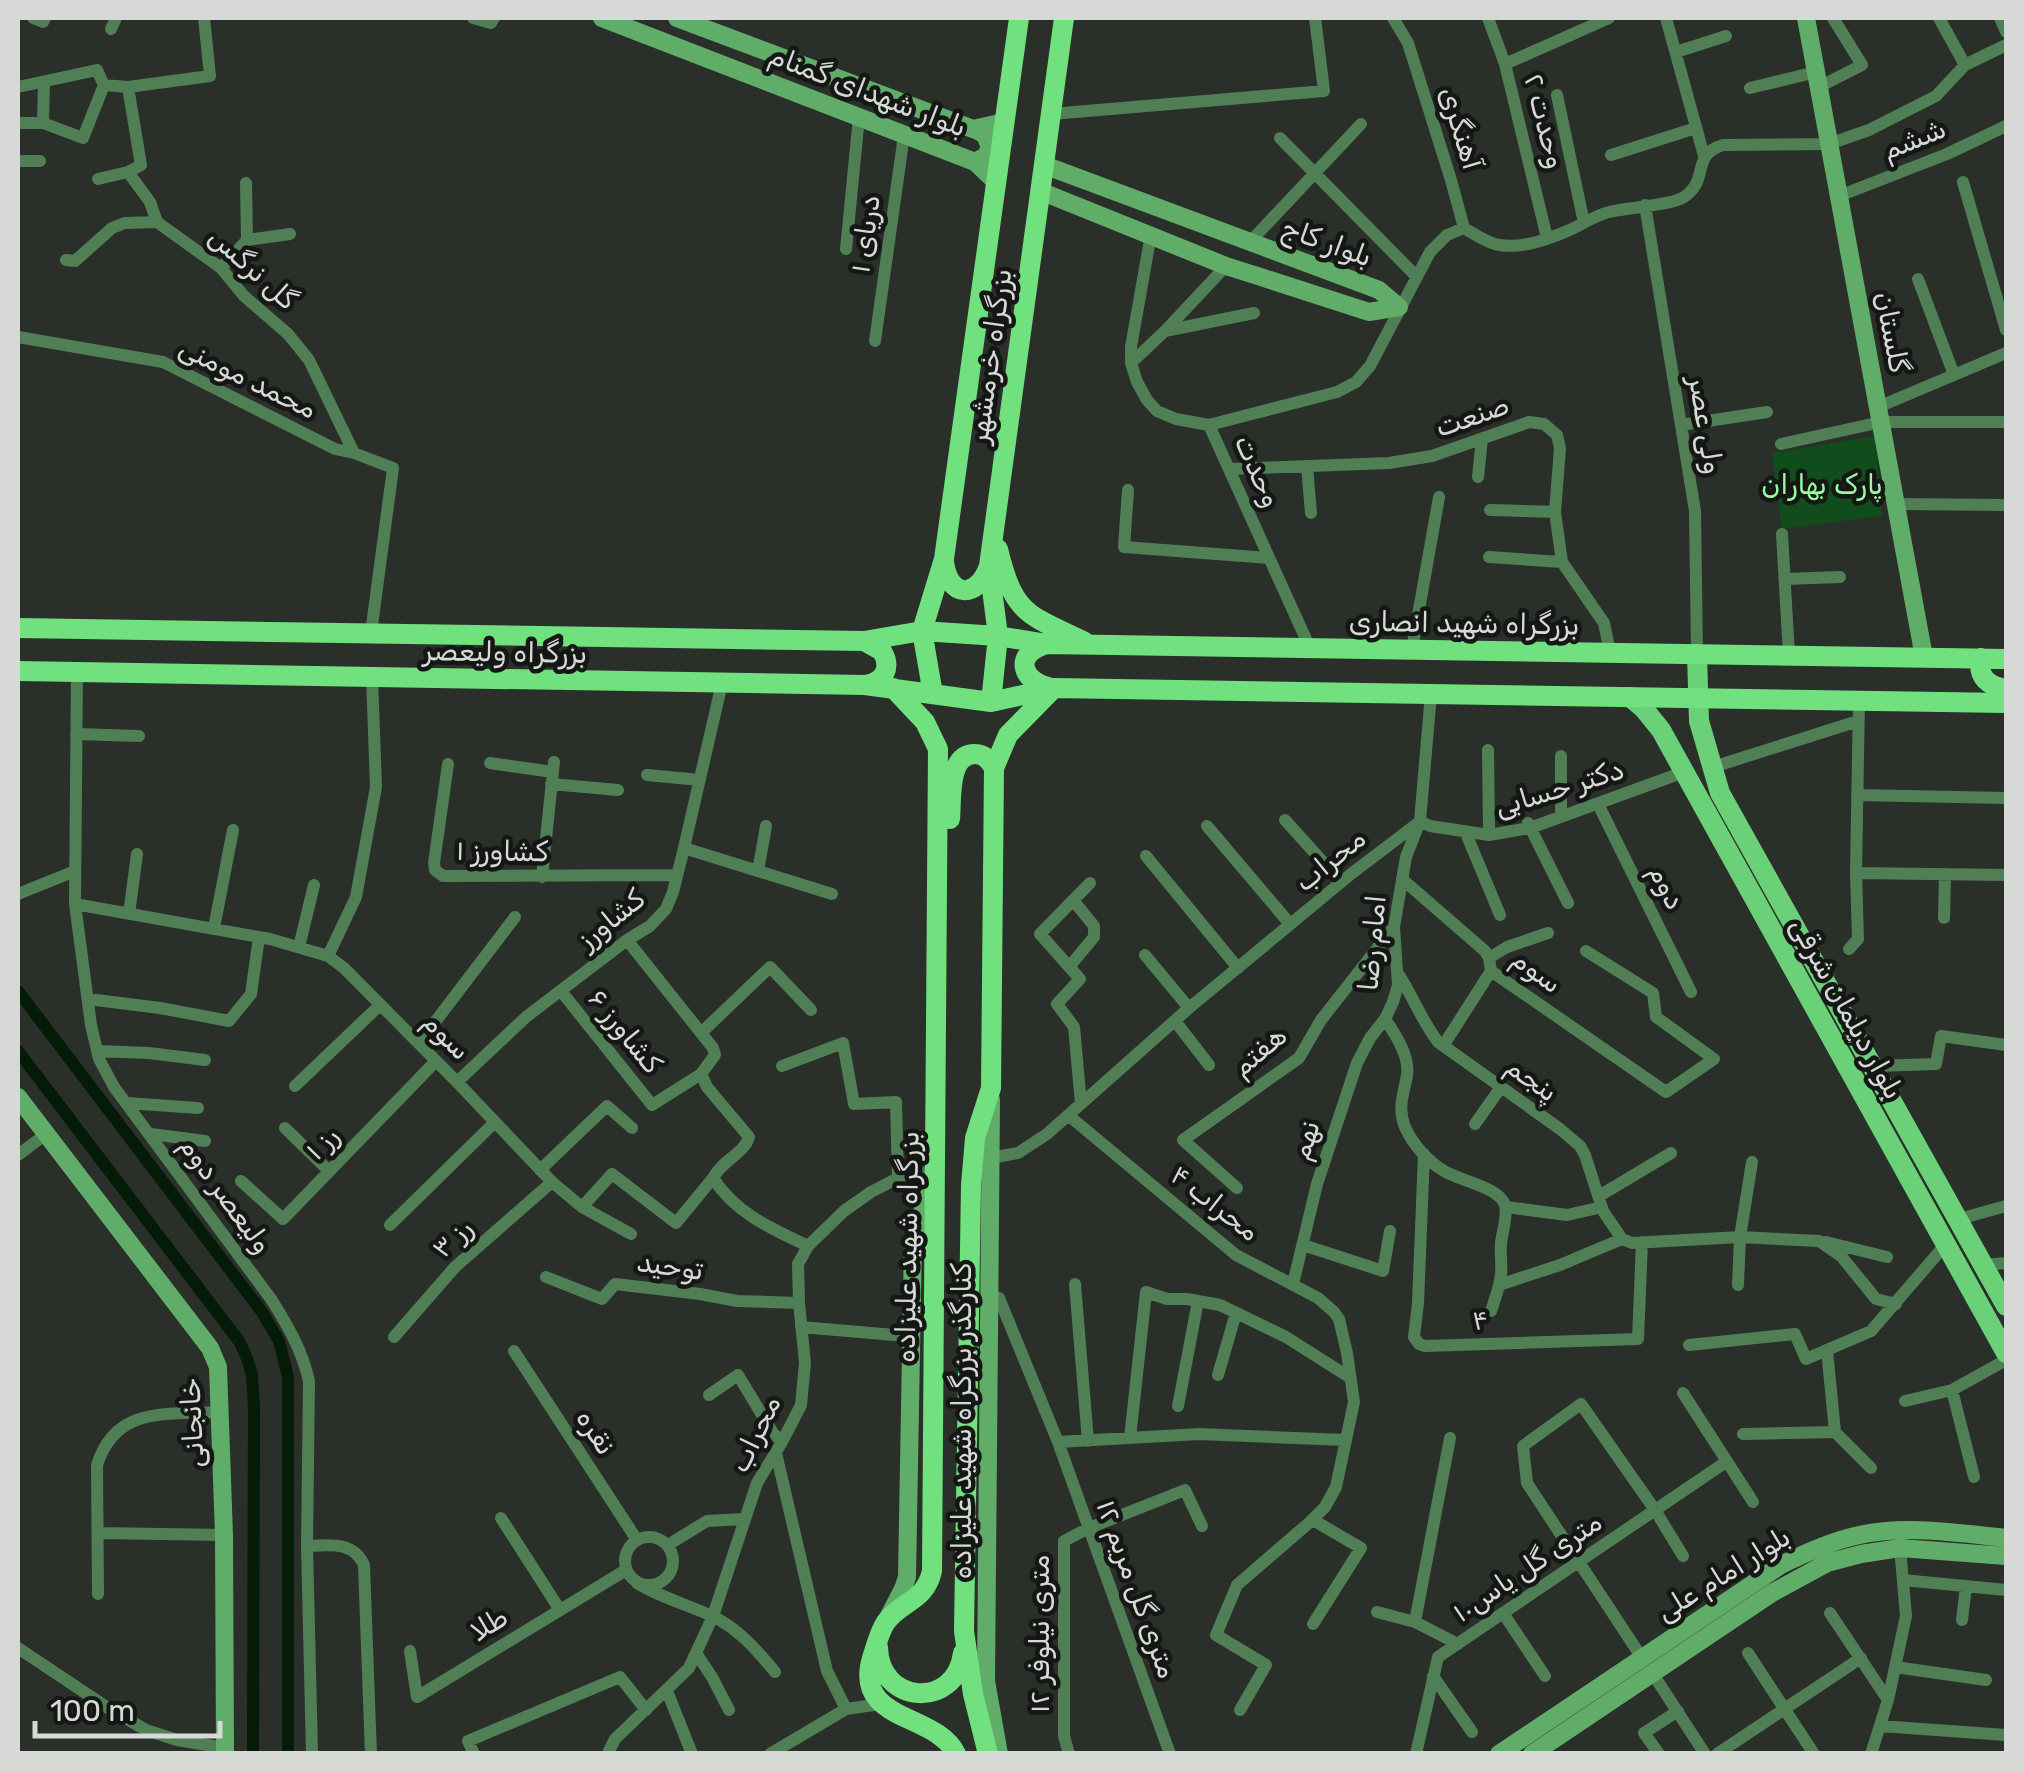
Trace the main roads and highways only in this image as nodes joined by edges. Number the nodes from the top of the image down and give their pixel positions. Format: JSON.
{"nodes":[{"id":1,"x":602,"y":18,"type":"edge"},
{"id":2,"x":677,"y":18,"type":"edge"},
{"id":3,"x":1019,"y":18,"type":"edge"},
{"id":4,"x":1064,"y":18,"type":"edge"},
{"id":5,"x":1807,"y":18,"type":"edge"},
{"id":6,"x":1004,"y":122,"type":"junction"},
{"id":7,"x":976,"y":130,"type":"junction"},
{"id":8,"x":975,"y":162,"type":"junction"},
{"id":9,"x":1044,"y":165,"type":"junction"},
{"id":10,"x":1083,"y":181,"type":"junction"},
{"id":11,"x":996,"y":182,"type":"junction"},
{"id":12,"x":1040,"y":192,"type":"junction"},
{"id":13,"x":1072,"y":204,"type":"junction"},
{"id":14,"x":994,"y":532,"type":"junction"},
{"id":15,"x":944,"y":559,"type":"junction"},
{"id":16,"x":990,"y":566,"type":"junction"},
{"id":17,"x":18,"y":628,"type":"edge"},
{"id":18,"x":922,"y":632,"type":"junction"},
{"id":19,"x":998,"y":636,"type":"junction"},
{"id":20,"x":864,"y":641,"type":"junction"},
{"id":21,"x":1047,"y":644,"type":"junction"},
{"id":22,"x":1092,"y":644,"type":"junction"},
{"id":23,"x":1698,"y":654,"type":"junction"},
{"id":24,"x":1924,"y":657,"type":"junction"},
{"id":25,"x":1982,"y":658,"type":"junction"},
{"id":26,"x":2006,"y":659,"type":"edge"},
{"id":27,"x":18,"y":671,"type":"edge"},
{"id":28,"x":865,"y":685,"type":"junction"},
{"id":29,"x":893,"y":688,"type":"junction"},
{"id":30,"x":1054,"y":688,"type":"junction"},
{"id":31,"x":2006,"y":689,"type":"edge"},
{"id":32,"x":933,"y":694,"type":"junction"},
{"id":33,"x":1630,"y":697,"type":"junction"},
{"id":34,"x":1698,"y":698,"type":"junction"},
{"id":35,"x":991,"y":702,"type":"junction"},
{"id":36,"x":2006,"y":704,"type":"edge"},
{"id":37,"x":1661,"y":730,"type":"junction"},
{"id":38,"x":994,"y":768,"type":"junction"},
{"id":39,"x":1720,"y":793,"type":"junction"},
{"id":40,"x":938,"y":868,"type":"junction"},
{"id":41,"x":991,"y":1088,"type":"junction"},
{"id":42,"x":18,"y":1099,"type":"edge"},
{"id":43,"x":1959,"y":1219,"type":"junction"},
{"id":44,"x":1946,"y":1244,"type":"junction"},
{"id":45,"x":2006,"y":1306,"type":"edge"},
{"id":46,"x":2006,"y":1356,"type":"edge"},
{"id":47,"x":2006,"y":1538,"type":"edge"},
{"id":48,"x":2006,"y":1556,"type":"edge"},
{"id":49,"x":964,"y":1630,"type":"junction"},
{"id":50,"x":881,"y":1633,"type":"junction"},
{"id":51,"x":1642,"y":1658,"type":"junction"},
{"id":52,"x":1653,"y":1674,"type":"junction"},
{"id":53,"x":225,"y":1751,"type":"edge"},
{"id":54,"x":956,"y":1754,"type":"edge"},
{"id":55,"x":988,"y":1754,"type":"edge"},
{"id":56,"x":998,"y":1754,"type":"edge"},
{"id":57,"x":1499,"y":1754,"type":"edge"},
{"id":58,"x":1532,"y":1754,"type":"edge"}],
"edges":[{"from":1,"to":8,"type":"main road","name":"بلوار شهدای گمنام"},
{"from":2,"to":7,"type":"main road","name":"بلوار شهدای گمنام"},
{"from":3,"to":6,"type":"highway","name":"بزرگراه خرمشهر"},
{"from":4,"to":9,"type":"highway","name":"بزرگراه خرمشهر"},
{"from":5,"to":24,"type":"main road","name":"گلستان"},
{"from":6,"to":7,"type":"main road","name":"بلوار شهدای گمنام"},
{"from":6,"to":11,"type":"highway","name":"بزرگراه خرمشهر"},
{"from":7,"to":8,"type":"main road"},
{"from":8,"to":11,"type":"main road","name":"بلوار شهدای گمنام"},
{"from":9,"to":10,"type":"main road","name":"بلوار کاج"},
{"from":9,"to":12,"type":"highway","name":"بزرگراه خرمشهر"},
{"from":10,"to":13,"type":"main road"},
{"from":10,"to":13,"type":"main road","name":"بلوار کاج"},
{"from":11,"to":15,"type":"highway","name":"بزرگراه خرمشهر"},
{"from":12,"to":13,"type":"main road","name":"بلوار کاج"},
{"from":12,"to":14,"type":"highway","name":"بزرگراه خرمشهر"},
{"from":14,"to":16,"type":"highway","name":"بزرگراه خرمشهر"},
{"from":14,"to":22,"type":"highway"},
{"from":15,"to":16,"type":"highway"},
{"from":15,"to":18,"type":"highway","name":"بزرگراه خرمشهر"},
{"from":16,"to":19,"type":"highway","name":"بزرگراه خرمشهر"},
{"from":17,"to":20,"type":"highway","name":"بزرگراه ولیعصر"},
{"from":18,"to":19,"type":"highway","name":"بزرگراه شهید انصاری"},
{"from":18,"to":20,"type":"highway","name":"بزرگراه ولیعصر"},
{"from":18,"to":32,"type":"highway","name":"بزرگراه خرمشهر"},
{"from":19,"to":21,"type":"highway","name":"بزرگراه شهید انصاری"},
{"from":19,"to":35,"type":"highway","name":"بزرگراه خرمشهر"},
{"from":20,"to":28,"type":"highway"},
{"from":21,"to":22,"type":"highway","name":"بزرگراه شهید انصاری"},
{"from":21,"to":30,"type":"highway"},
{"from":22,"to":23,"type":"highway","name":"بزرگراه شهید انصاری"},
{"from":23,"to":24,"type":"highway","name":"بزرگراه شهید انصاری"},
{"from":23,"to":34,"type":"main road","name":"بلوار دیلمان شرقی"},
{"from":24,"to":25,"type":"highway","name":"بزرگراه شهید انصاری"},
{"from":25,"to":26,"type":"highway","name":"بزرگراه شهید انصاری"},
{"from":25,"to":31,"type":"highway"},
{"from":27,"to":28,"type":"highway","name":"بزرگراه ولیعصر"},
{"from":28,"to":29,"type":"highway","name":"بزرگراه ولیعصر"},
{"from":29,"to":32,"type":"highway","name":"بزرگراه ولیعصر"},
{"from":29,"to":40,"type":"highway","name":"بزرگراه شهید علیزاده"},
{"from":30,"to":33,"type":"highway"},
{"from":30,"to":35,"type":"highway"},
{"from":30,"to":38,"type":"highway"},
{"from":32,"to":35,"type":"highway","name":"بزرگراه ولیعصر"},
{"from":33,"to":34,"type":"highway"},
{"from":33,"to":37,"type":"main road","name":"بلوار دیلمان شرقی"},
{"from":34,"to":36,"type":"highway"},
{"from":34,"to":39,"type":"main road","name":"بلوار دیلمان شرقی"},
{"from":37,"to":39,"type":"main road"},
{"from":37,"to":44,"type":"main road","name":"بلوار دیلمان شرقی"},
{"from":38,"to":40,"type":"highway"},
{"from":38,"to":41,"type":"highway"},
{"from":39,"to":43,"type":"main road","name":"بلوار دیلمان شرقی"},
{"from":40,"to":50,"type":"highway","name":"بزرگراه شهید علیزاده"},
{"from":41,"to":49,"type":"highway"},
{"from":41,"to":56,"type":"main road","name":"کنارگذر بزرگراه شهید علیزاده"},
{"from":42,"to":53,"type":"main road","name":"خانجانی"},
{"from":43,"to":44,"type":"main road"},
{"from":43,"to":45,"type":"main road","name":"بلوار دیلمان شرقی"},
{"from":44,"to":46,"type":"main road","name":"بلوار دیلمان شرقی"},
{"from":47,"to":51,"type":"main road","name":"بلوار امام علی"},
{"from":48,"to":52,"type":"main road","name":"بلوار امام علی"},
{"from":49,"to":50,"type":"highway"},
{"from":49,"to":55,"type":"highway"},
{"from":50,"to":54,"type":"highway"},
{"from":51,"to":52,"type":"main road"},
{"from":51,"to":57,"type":"main road","name":"بلوار امام علی"},
{"from":52,"to":58,"type":"main road","name":"بلوار امام علی"}]}
